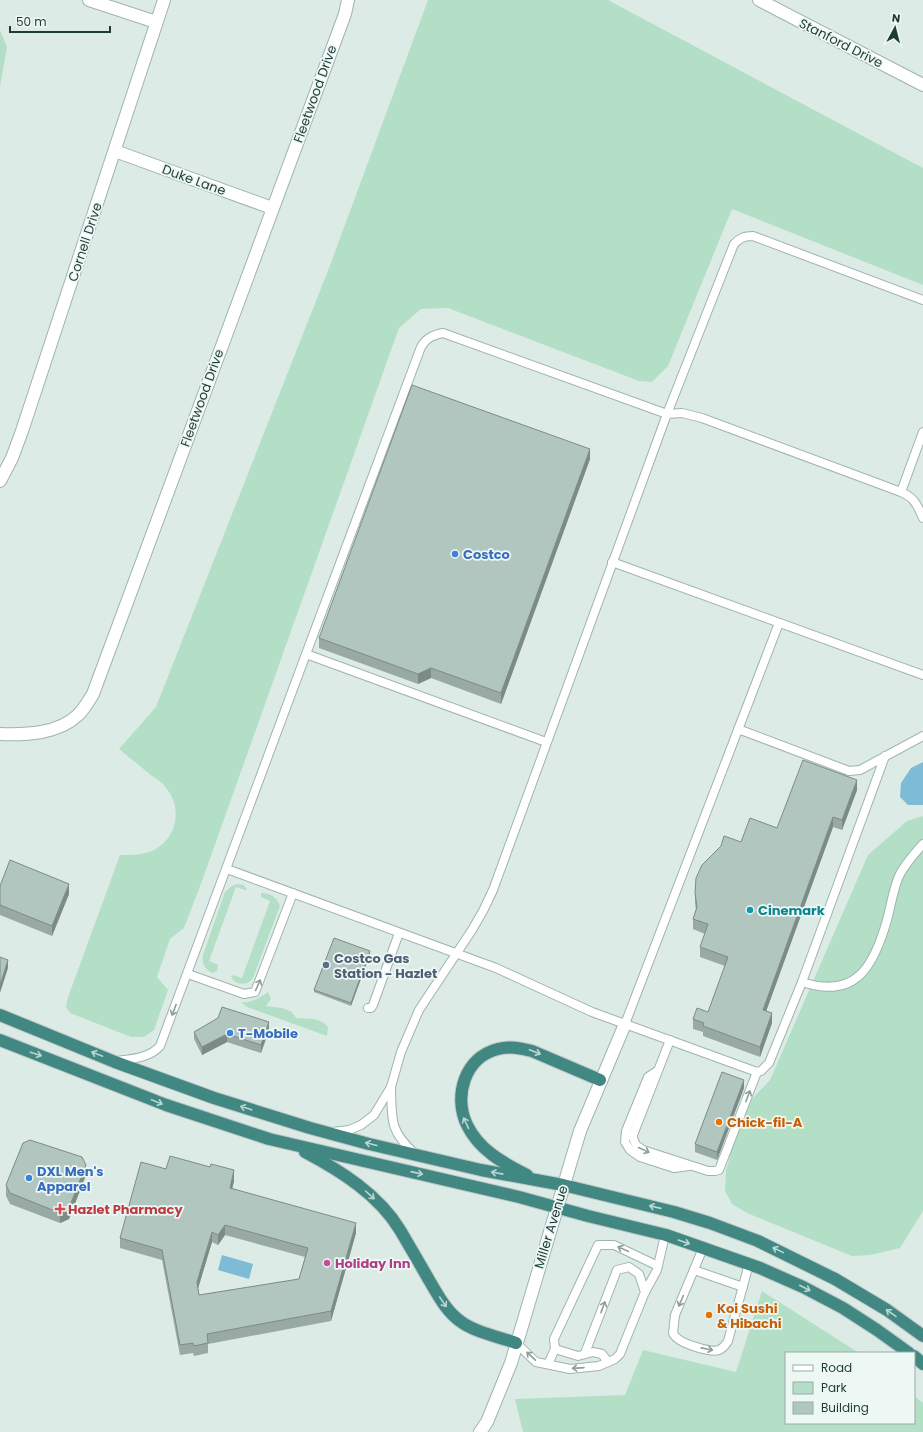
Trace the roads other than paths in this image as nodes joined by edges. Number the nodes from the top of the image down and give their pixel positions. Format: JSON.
{"nodes":[{"id":1,"x":89,"y":0,"type":"edge"},
{"id":2,"x":164,"y":0,"type":"edge"},
{"id":3,"x":348,"y":0,"type":"edge"},
{"id":4,"x":759,"y":0,"type":"edge"},
{"id":5,"x":156,"y":22,"type":"junction"},
{"id":6,"x":923,"y":85,"type":"edge"},
{"id":7,"x":115,"y":151,"type":"junction"},
{"id":8,"x":272,"y":208,"type":"junction"},
{"id":9,"x":923,"y":300,"type":"edge"},
{"id":10,"x":667,"y":414,"type":"junction"},
{"id":11,"x":923,"y":432,"type":"edge"},
{"id":12,"x":0,"y":482,"type":"edge"},
{"id":13,"x":900,"y":492,"type":"junction"},
{"id":14,"x":923,"y":518,"type":"edge"},
{"id":15,"x":612,"y":562,"type":"junction"},
{"id":16,"x":779,"y":623,"type":"junction"},
{"id":17,"x":306,"y":654,"type":"junction"},
{"id":18,"x":923,"y":675,"type":"edge"},
{"id":19,"x":738,"y":730,"type":"junction"},
{"id":20,"x":0,"y":734,"type":"edge"},
{"id":21,"x":923,"y":736,"type":"edge"},
{"id":22,"x":546,"y":742,"type":"junction"},
{"id":23,"x":885,"y":756,"type":"junction"},
{"id":24,"x":923,"y":844,"type":"edge"},
{"id":25,"x":227,"y":869,"type":"junction"},
{"id":26,"x":293,"y":893,"type":"junction"},
{"id":27,"x":399,"y":933,"type":"junction"},
{"id":28,"x":456,"y":954,"type":"junction"},
{"id":29,"x":188,"y":974,"type":"junction"},
{"id":30,"x":802,"y":982,"type":"junction"},
{"id":31,"x":368,"y":1008,"type":"dead end"},
{"id":32,"x":0,"y":1015,"type":"edge"},
{"id":33,"x":625,"y":1024,"type":"junction"},
{"id":34,"x":0,"y":1040,"type":"edge"},
{"id":35,"x":670,"y":1040,"type":"junction"},
{"id":36,"x":115,"y":1062,"type":"junction"},
{"id":37,"x":757,"y":1072,"type":"junction"},
{"id":38,"x":600,"y":1080,"type":"junction"},
{"id":39,"x":391,"y":1086,"type":"junction"},
{"id":40,"x":328,"y":1133,"type":"junction"},
{"id":41,"x":290,"y":1144,"type":"junction"},
{"id":42,"x":417,"y":1155,"type":"junction"},
{"id":43,"x":539,"y":1181,"type":"junction"},
{"id":44,"x":563,"y":1185,"type":"junction"},
{"id":45,"x":557,"y":1207,"type":"junction"},
{"id":46,"x":665,"y":1235,"type":"junction"},
{"id":47,"x":704,"y":1248,"type":"junction"},
{"id":48,"x":749,"y":1264,"type":"junction"},
{"id":49,"x":658,"y":1266,"type":"junction"},
{"id":50,"x":694,"y":1270,"type":"junction"},
{"id":51,"x":743,"y":1287,"type":"junction"},
{"id":52,"x":645,"y":1292,"type":"junction"},
{"id":53,"x":923,"y":1336,"type":"edge"},
{"id":54,"x":516,"y":1343,"type":"junction"},
{"id":55,"x":555,"y":1350,"type":"junction"},
{"id":56,"x":908,"y":1352,"type":"edge"},
{"id":57,"x":585,"y":1353,"type":"junction"},
{"id":58,"x":915,"y":1357,"type":"edge"},
{"id":59,"x":608,"y":1362,"type":"junction"},
{"id":60,"x":548,"y":1364,"type":"junction"},
{"id":61,"x":923,"y":1364,"type":"edge"},
{"id":62,"x":480,"y":1432,"type":"edge"}],
"edges":[{"from":1,"to":5,"type":"street"},
{"from":2,"to":5,"type":"street","name":"Cornell Drive"},
{"from":3,"to":8,"type":"street","name":"Fleetwood Drive"},
{"from":4,"to":6,"type":"street","name":"Stanford Drive"},
{"from":5,"to":7,"type":"street","name":"Cornell Drive"},
{"from":7,"to":8,"type":"street","name":"Duke Lane"},
{"from":7,"to":12,"type":"street","name":"Cornell Drive"},
{"from":8,"to":20,"type":"street","name":"Fleetwood Drive"},
{"from":9,"to":10,"type":"lane"},
{"from":10,"to":13,"type":"lane"},
{"from":10,"to":15,"type":"lane"},
{"from":10,"to":17,"type":"lane"},
{"from":11,"to":13,"type":"lane"},
{"from":13,"to":14,"type":"lane"},
{"from":15,"to":16,"type":"lane"},
{"from":15,"to":22,"type":"lane"},
{"from":16,"to":18,"type":"lane"},
{"from":16,"to":19,"type":"lane"},
{"from":17,"to":22,"type":"lane"},
{"from":17,"to":25,"type":"lane"},
{"from":19,"to":23,"type":"lane"},
{"from":19,"to":33,"type":"lane"},
{"from":21,"to":23,"type":"lane"},
{"from":22,"to":28,"type":"lane"},
{"from":23,"to":30,"type":"lane"},
{"from":24,"to":30,"type":"lane"},
{"from":25,"to":26,"type":"lane"},
{"from":25,"to":29,"type":"lane"},
{"from":26,"to":27,"type":"lane"},
{"from":29,"to":26,"type":"lane","one_way":true},
{"from":27,"to":28,"type":"lane"},
{"from":27,"to":31,"type":"lane"},
{"from":28,"to":33,"type":"lane"},
{"from":28,"to":39,"type":"lane"},
{"from":29,"to":36,"type":"lane","one_way":true},
{"from":30,"to":37,"type":"lane"},
{"from":36,"to":32,"type":"highway","one_way":true},
{"from":33,"to":35,"type":"lane"},
{"from":33,"to":38,"type":"street","name":"Miller Avenue"},
{"from":34,"to":41,"type":"highway","one_way":true},
{"from":35,"to":37,"type":"lane"},
{"from":35,"to":37,"type":"lane","one_way":true},
{"from":40,"to":36,"type":"highway","one_way":true},
{"from":43,"to":38,"type":"highway","one_way":true},
{"from":38,"to":44,"type":"street","name":"Miller Avenue"},
{"from":39,"to":40,"type":"lane"},
{"from":39,"to":42,"type":"lane"},
{"from":42,"to":40,"type":"highway","one_way":true},
{"from":41,"to":45,"type":"highway","one_way":true},
{"from":41,"to":54,"type":"highway","one_way":true},
{"from":43,"to":42,"type":"highway","one_way":true},
{"from":43,"to":44,"type":"highway"},
{"from":44,"to":45,"type":"street","name":"Miller Avenue"},
{"from":53,"to":44,"type":"highway","one_way":true},
{"from":45,"to":46,"type":"highway"},
{"from":45,"to":54,"type":"street","name":"Miller Avenue"},
{"from":46,"to":47,"type":"highway","one_way":true},
{"from":46,"to":49,"type":"lane"},
{"from":47,"to":48,"type":"highway"},
{"from":47,"to":50,"type":"lane"},
{"from":48,"to":51,"type":"lane"},
{"from":48,"to":56,"type":"highway","one_way":true},
{"from":49,"to":52,"type":"lane"},
{"from":49,"to":55,"type":"lane","one_way":true},
{"from":50,"to":51,"type":"lane"},
{"from":50,"to":51,"type":"lane","one_way":true},
{"from":57,"to":52,"type":"lane","one_way":true},
{"from":52,"to":59,"type":"lane"},
{"from":60,"to":54,"type":"lane","one_way":true},
{"from":54,"to":62,"type":"street","name":"Miller Avenue"},
{"from":55,"to":57,"type":"lane"},
{"from":55,"to":60,"type":"lane"},
{"from":57,"to":59,"type":"lane"},
{"from":58,"to":61,"type":"highway"},
{"from":59,"to":60,"type":"lane","one_way":true}]}
